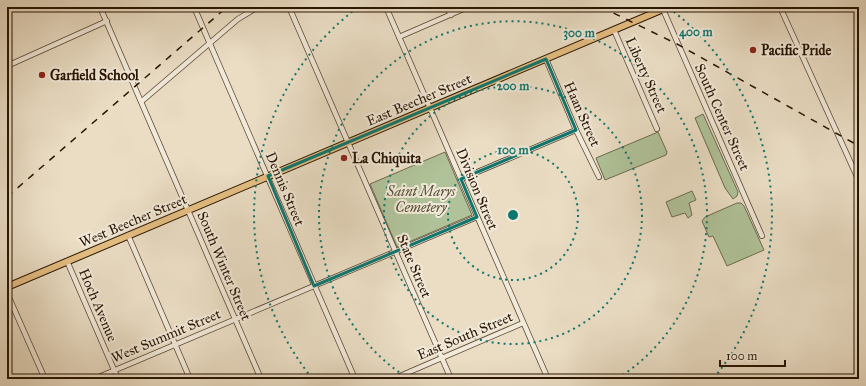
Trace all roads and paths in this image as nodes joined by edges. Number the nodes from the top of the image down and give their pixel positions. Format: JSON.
{"nodes":[{"id":1,"x":100,"y":7,"type":"edge"},
{"id":2,"x":194,"y":7,"type":"edge"},
{"id":3,"x":258,"y":7,"type":"edge"},
{"id":4,"x":289,"y":7,"type":"edge"},
{"id":5,"x":386,"y":7,"type":"edge"},
{"id":6,"x":448,"y":7,"type":"edge"},
{"id":7,"x":468,"y":7,"type":"edge"},
{"id":8,"x":780,"y":7,"type":"edge"},
{"id":9,"x":664,"y":8,"type":"edge"},
{"id":10,"x":451,"y":15,"type":"junction"},
{"id":11,"x":107,"y":21,"type":"junction"},
{"id":12,"x":614,"y":30,"type":"junction"},
{"id":13,"x":399,"y":37,"type":"junction"},
{"id":14,"x":210,"y":43,"type":"junction"},
{"id":15,"x":546,"y":59,"type":"junction"},
{"id":16,"x":7,"y":66,"type":"edge"},
{"id":17,"x":142,"y":101,"type":"junction"},
{"id":18,"x":430,"y":108,"type":"junction"},
{"id":19,"x":658,"y":129,"type":"dead end"},
{"id":20,"x":576,"y":130,"type":"junction"},
{"id":21,"x":348,"y":143,"type":"junction"},
{"id":22,"x":268,"y":176,"type":"junction"},
{"id":23,"x":599,"y":177,"type":"dead end"},
{"id":24,"x":461,"y":179,"type":"junction"},
{"id":25,"x":859,"y":181,"type":"edge"},
{"id":26,"x":188,"y":210,"type":"junction"},
{"id":27,"x":477,"y":217,"type":"junction"},
{"id":28,"x":128,"y":235,"type":"junction"},
{"id":29,"x":762,"y":236,"type":"dead end"},
{"id":30,"x":395,"y":252,"type":"junction"},
{"id":31,"x":67,"y":261,"type":"junction"},
{"id":32,"x":314,"y":286,"type":"junction"},
{"id":33,"x":7,"y":287,"type":"edge"},
{"id":34,"x":7,"y":293,"type":"edge"},
{"id":35,"x":235,"y":319,"type":"junction"},
{"id":36,"x":523,"y":323,"type":"junction"},
{"id":37,"x":175,"y":345,"type":"junction"},
{"id":38,"x":442,"y":358,"type":"junction"},
{"id":39,"x":114,"y":370,"type":"junction"},
{"id":40,"x":45,"y":379,"type":"edge"},
{"id":41,"x":94,"y":379,"type":"edge"},
{"id":42,"x":118,"y":379,"type":"edge"},
{"id":43,"x":190,"y":379,"type":"edge"},
{"id":44,"x":261,"y":379,"type":"edge"},
{"id":45,"x":355,"y":379,"type":"edge"},
{"id":46,"x":393,"y":379,"type":"edge"},
{"id":47,"x":451,"y":379,"type":"edge"},
{"id":48,"x":548,"y":379,"type":"edge"}],
"edges":[{"from":1,"to":11,"type":"street","name":"South Winter Street"},
{"from":2,"to":14,"type":"street","name":"Dennis Street"},
{"from":3,"to":14,"type":"street"},
{"from":4,"to":21,"type":"street","name":"State Street"},
{"from":5,"to":13,"type":"street","name":"Division Street"},
{"from":6,"to":10,"type":"street"},
{"from":7,"to":10,"type":"street"},
{"from":8,"to":25,"type":"street"},
{"from":9,"to":12,"type":"main road","name":"East Beecher Street"},
{"from":9,"to":29,"type":"street","name":"South Center Street"},
{"from":10,"to":13,"type":"street"},
{"from":11,"to":16,"type":"street"},
{"from":11,"to":17,"type":"street","name":"South Winter Street"},
{"from":12,"to":15,"type":"main road","name":"East Beecher Street"},
{"from":12,"to":19,"type":"street","name":"Liberty Street"},
{"from":13,"to":18,"type":"street","name":"Division Street"},
{"from":14,"to":17,"type":"street"},
{"from":14,"to":22,"type":"street","name":"Dennis Street"},
{"from":15,"to":18,"type":"main road","name":"East Beecher Street"},
{"from":15,"to":20,"type":"street","name":"Haan Street"},
{"from":17,"to":26,"type":"street","name":"South Winter Street"},
{"from":18,"to":21,"type":"main road","name":"East Beecher Street"},
{"from":18,"to":24,"type":"street","name":"Division Street"},
{"from":20,"to":23,"type":"street","name":"Haan Street"},
{"from":20,"to":24,"type":"street"},
{"from":21,"to":22,"type":"main road","name":"East Beecher Street"},
{"from":21,"to":30,"type":"street","name":"State Street"},
{"from":22,"to":26,"type":"main road","name":"West Beecher Street"},
{"from":22,"to":32,"type":"street","name":"Dennis Street"},
{"from":24,"to":27,"type":"street","name":"Division Street"},
{"from":26,"to":28,"type":"main road","name":"West Beecher Street"},
{"from":26,"to":35,"type":"street","name":"South Winter Street"},
{"from":27,"to":30,"type":"street","name":"West Summit Street"},
{"from":27,"to":36,"type":"street","name":"Division Street"},
{"from":28,"to":31,"type":"main road","name":"West Beecher Street"},
{"from":28,"to":37,"type":"street"},
{"from":30,"to":32,"type":"street","name":"West Summit Street"},
{"from":30,"to":38,"type":"street","name":"State Street"},
{"from":31,"to":33,"type":"main road","name":"West Beecher Street"},
{"from":31,"to":39,"type":"street","name":"Hoch Avenue"},
{"from":32,"to":35,"type":"street","name":"West Summit Street"},
{"from":32,"to":45,"type":"street","name":"Dennis Street"},
{"from":34,"to":40,"type":"street"},
{"from":35,"to":37,"type":"street","name":"West Summit Street"},
{"from":35,"to":44,"type":"street","name":"South Winter Street"},
{"from":36,"to":38,"type":"street","name":"East South Street"},
{"from":36,"to":48,"type":"street","name":"Division Street"},
{"from":37,"to":39,"type":"street","name":"West Summit Street"},
{"from":37,"to":43,"type":"street"},
{"from":38,"to":46,"type":"street","name":"East South Street"},
{"from":38,"to":47,"type":"street","name":"State Street"},
{"from":39,"to":41,"type":"street","name":"West Summit Street"},
{"from":39,"to":42,"type":"street","name":"Hoch Avenue"}]}
